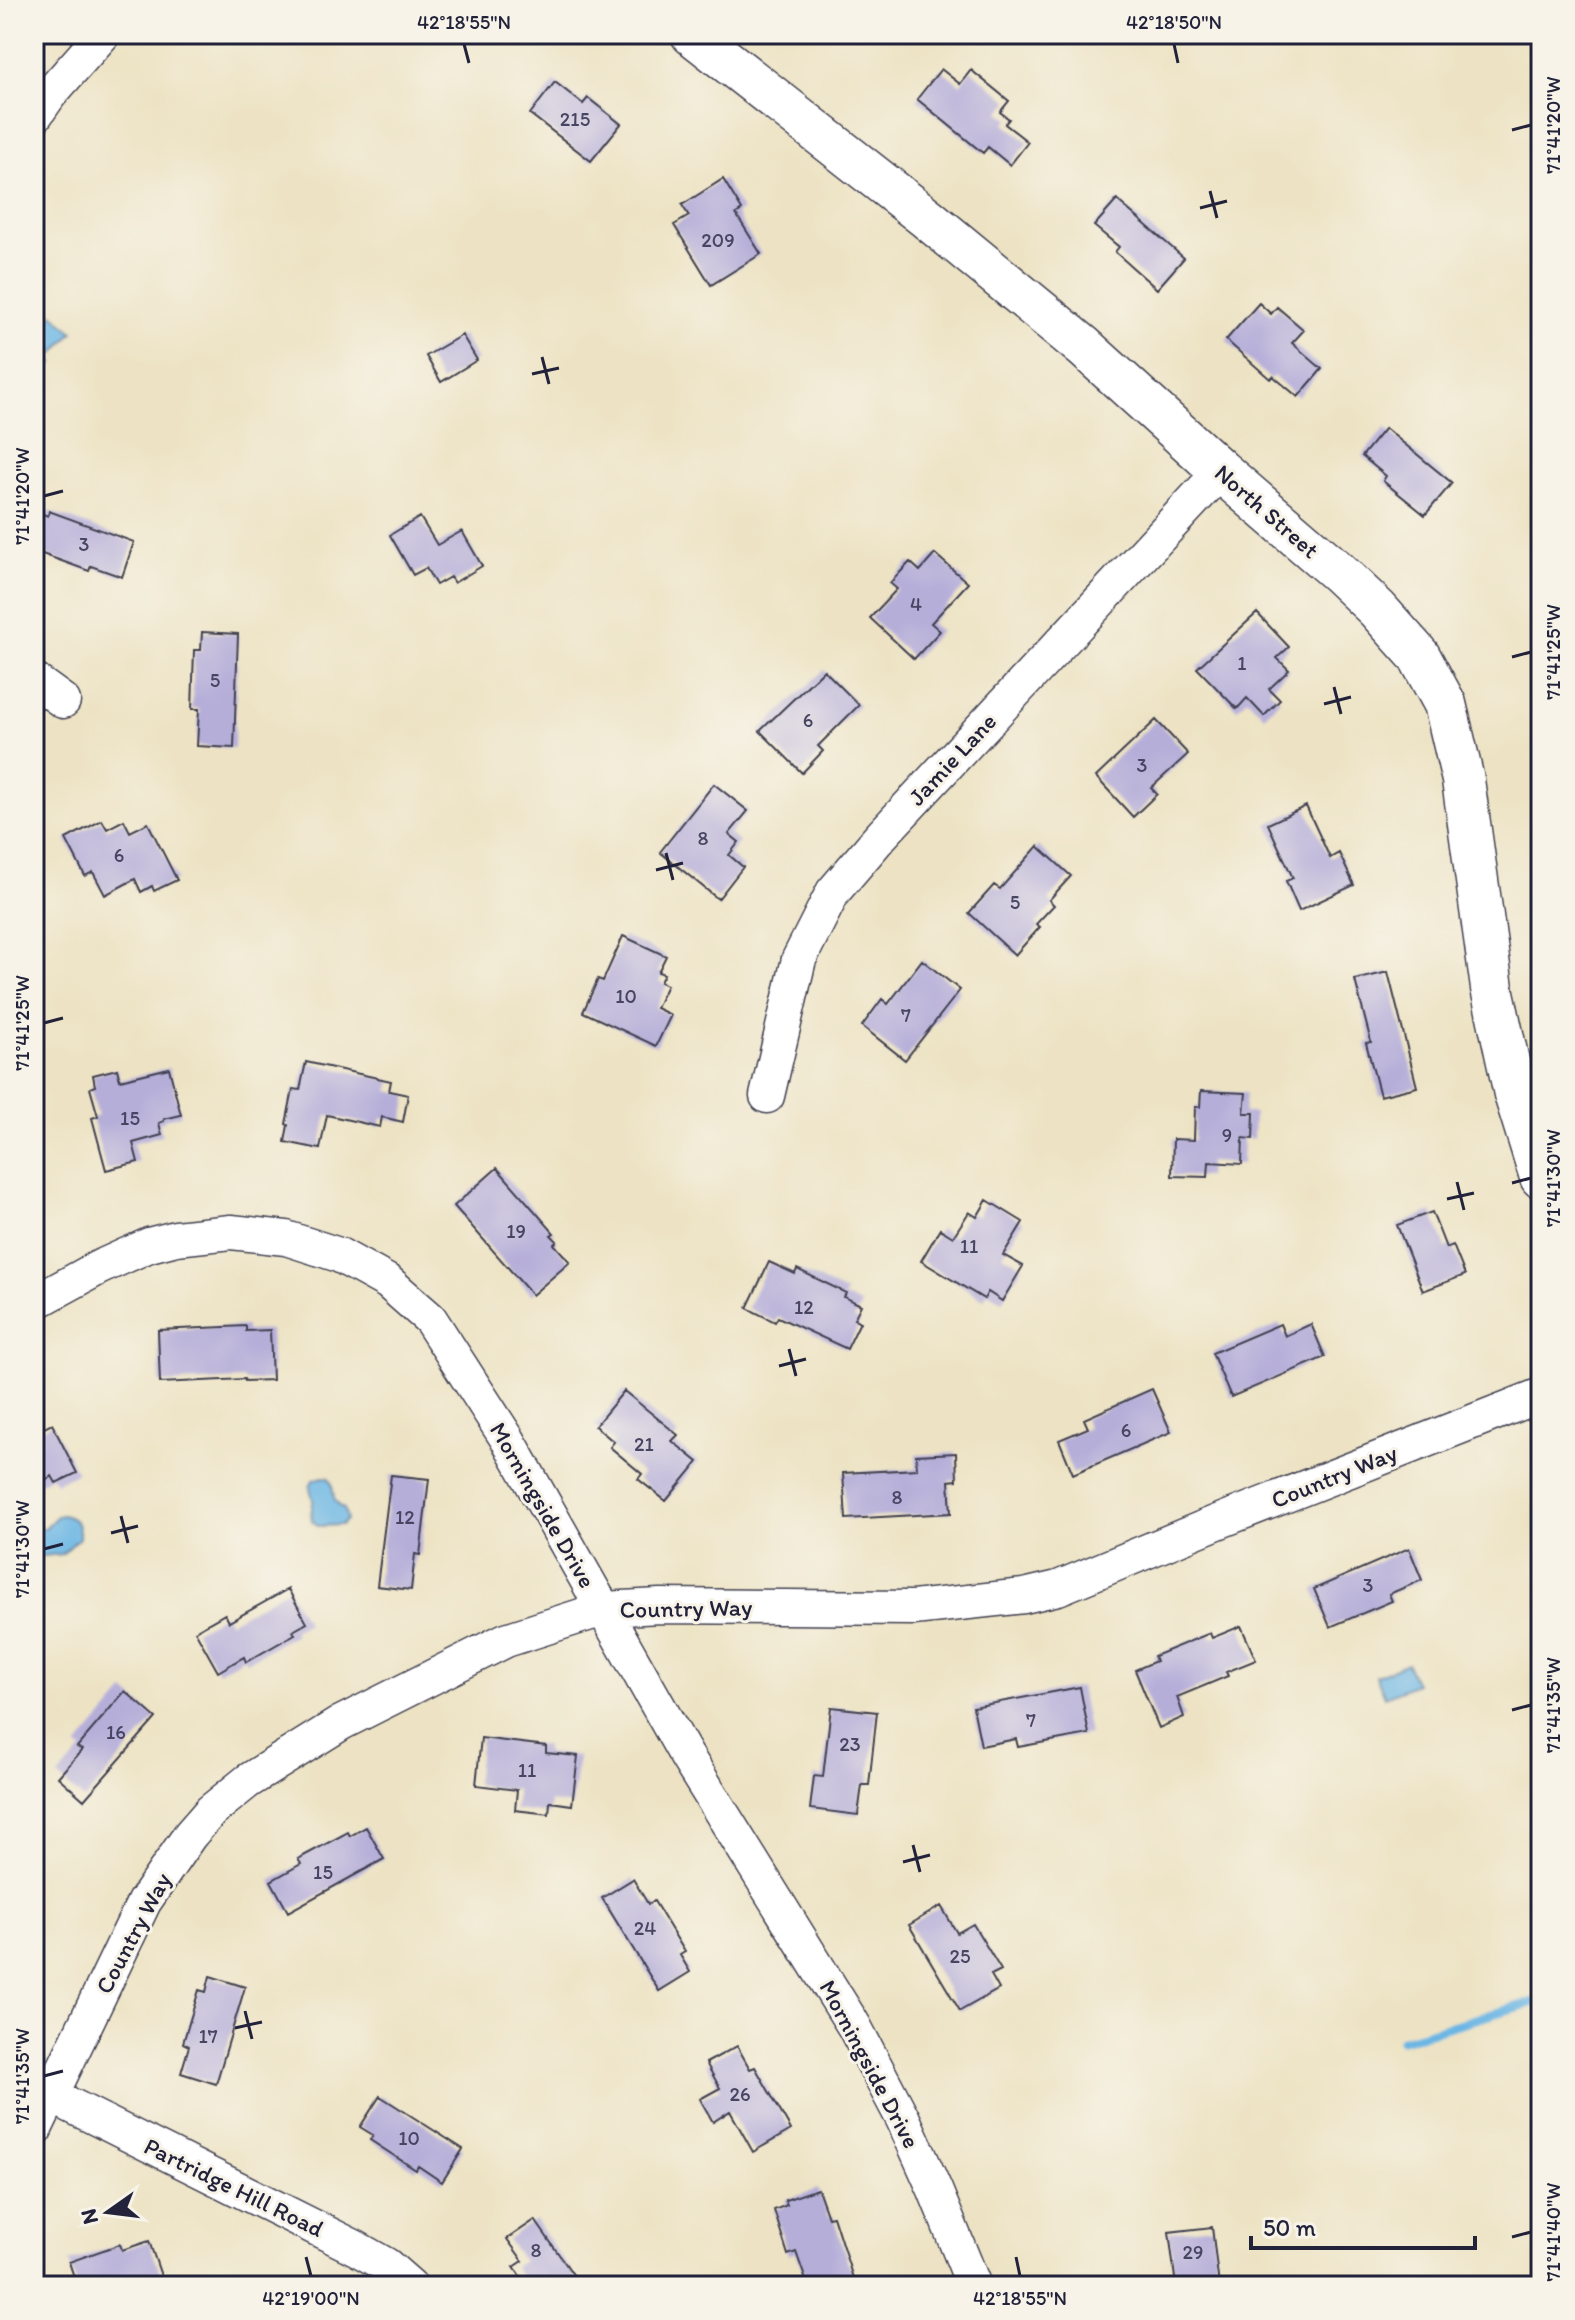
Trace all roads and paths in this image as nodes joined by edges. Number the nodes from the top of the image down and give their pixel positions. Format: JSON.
{"nodes":[{"id":1,"x":103,"y":34,"type":"edge"},
{"id":2,"x":692,"y":34,"type":"edge"},
{"id":3,"x":34,"y":117,"type":"edge"},
{"id":4,"x":1221,"y":471,"type":"junction"},
{"id":5,"x":34,"y":680,"type":"edge"},
{"id":6,"x":63,"y":701,"type":"dead end"},
{"id":7,"x":767,"y":1096,"type":"dead end"},
{"id":8,"x":1541,"y":1177,"type":"edge"},
{"id":9,"x":34,"y":1303,"type":"edge"},
{"id":10,"x":1541,"y":1395,"type":"edge"},
{"id":11,"x":603,"y":1609,"type":"junction"},
{"id":12,"x":52,"y":2096,"type":"junction"},
{"id":13,"x":34,"y":2131,"type":"edge"},
{"id":14,"x":410,"y":2286,"type":"edge"},
{"id":15,"x":974,"y":2286,"type":"edge"}],
"edges":[{"from":1,"to":3,"type":"street"},
{"from":2,"to":4,"type":"street","name":"North Street"},
{"from":4,"to":7,"type":"street","name":"Jamie Lane"},
{"from":4,"to":8,"type":"street","name":"North Street"},
{"from":5,"to":6,"type":"street"},
{"from":9,"to":11,"type":"street","name":"Morningside Drive"},
{"from":10,"to":11,"type":"street","name":"Country Way"},
{"from":11,"to":12,"type":"street","name":"Country Way"},
{"from":11,"to":15,"type":"street","name":"Morningside Drive"},
{"from":12,"to":13,"type":"street","name":"Country Way"},
{"from":12,"to":14,"type":"street","name":"Partridge Hill Road"}]}
